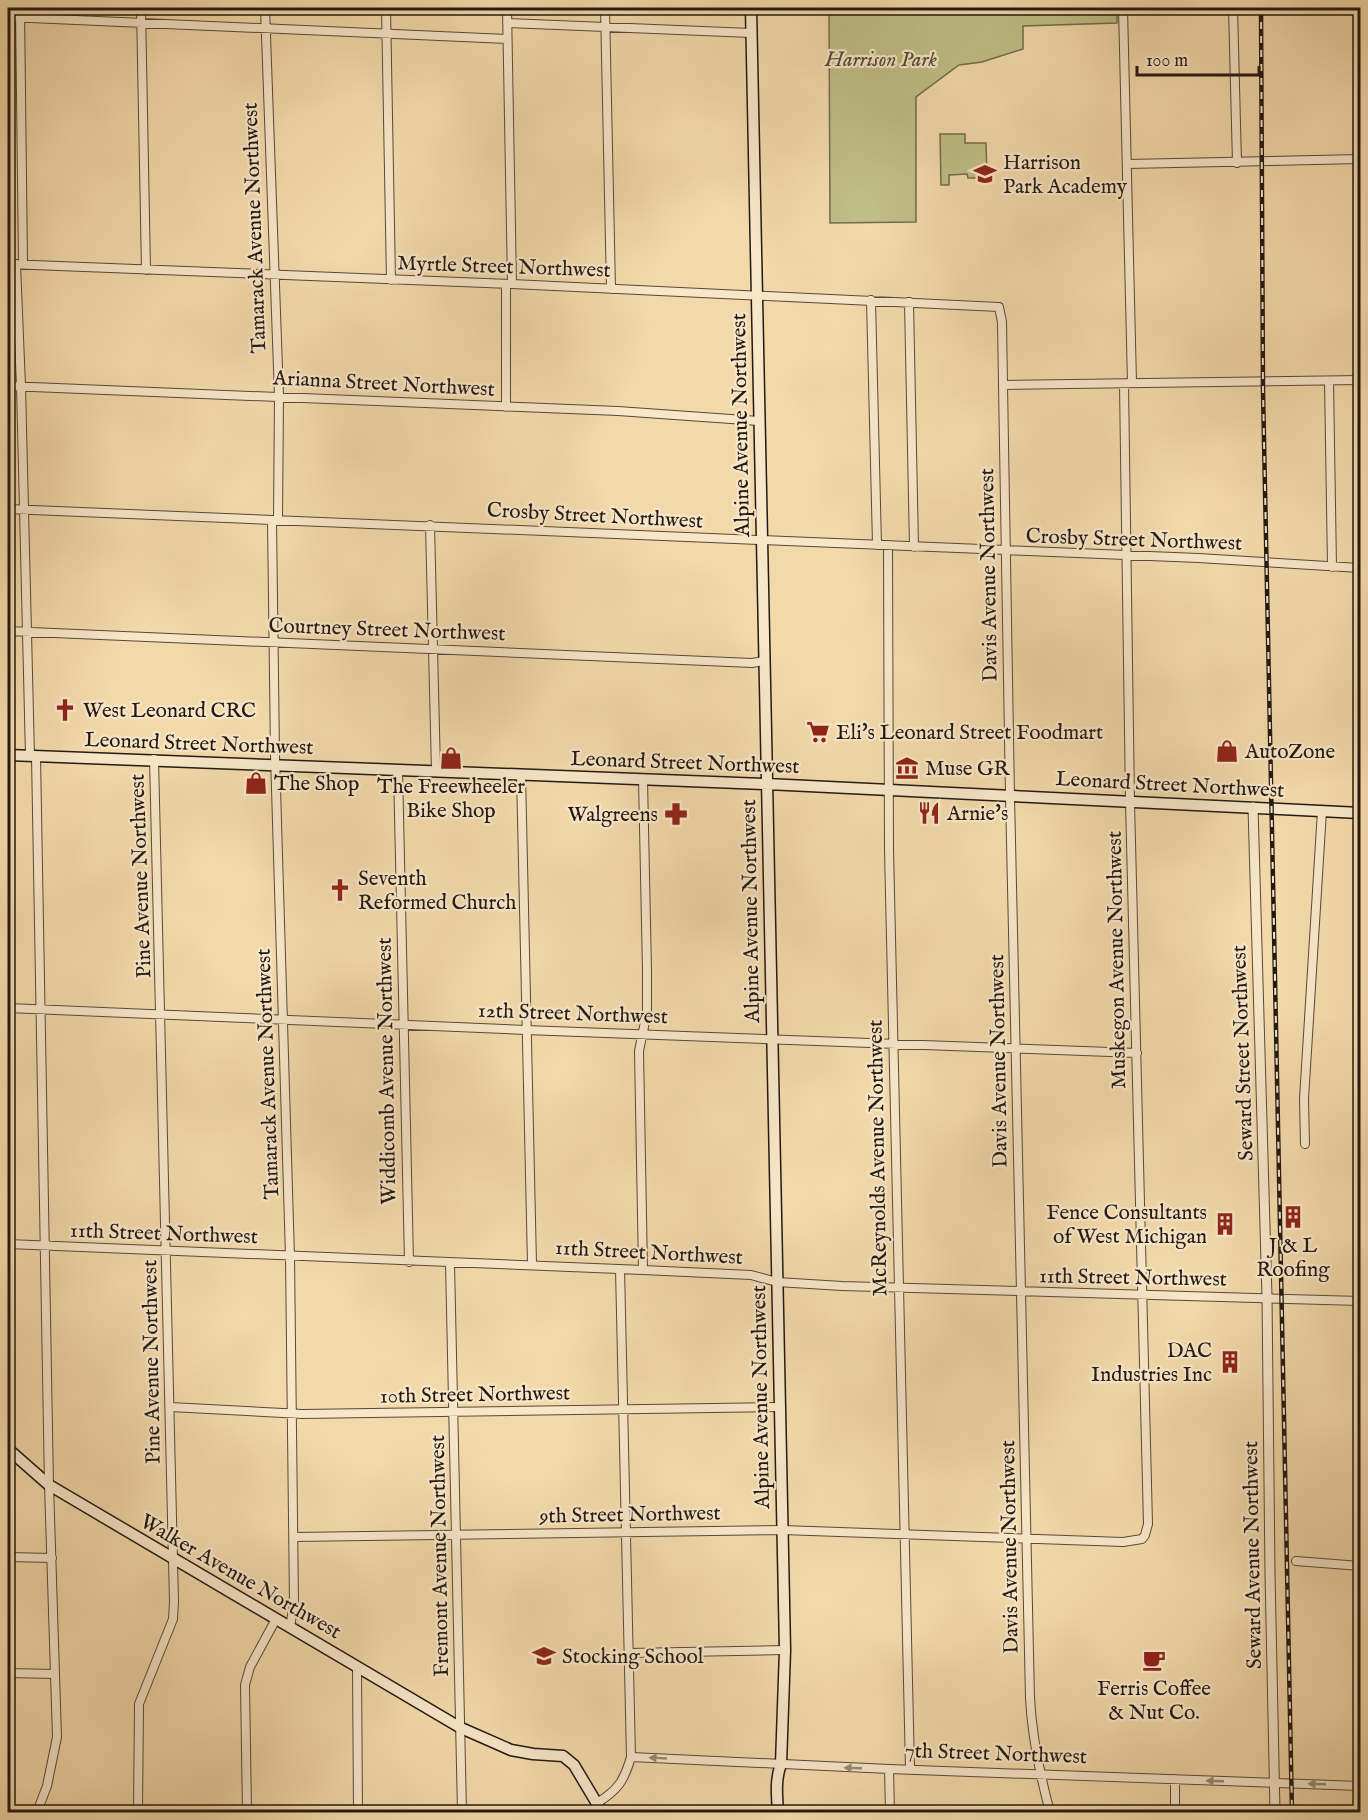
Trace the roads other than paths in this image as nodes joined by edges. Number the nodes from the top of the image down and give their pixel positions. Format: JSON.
{"nodes":[{"id":1,"x":20,"y":8,"type":"edge"},
{"id":2,"x":141,"y":8,"type":"edge"},
{"id":3,"x":265,"y":8,"type":"edge"},
{"id":4,"x":386,"y":8,"type":"edge"},
{"id":5,"x":507,"y":8,"type":"edge"},
{"id":6,"x":605,"y":8,"type":"edge"},
{"id":7,"x":751,"y":8,"type":"edge"},
{"id":8,"x":1123,"y":8,"type":"edge"},
{"id":9,"x":1233,"y":8,"type":"edge"},
{"id":10,"x":8,"y":17,"type":"edge"},
{"id":11,"x":20,"y":18,"type":"junction"},
{"id":12,"x":142,"y":23,"type":"junction"},
{"id":13,"x":507,"y":23,"type":"junction"},
{"id":14,"x":606,"y":26,"type":"junction"},
{"id":15,"x":265,"y":28,"type":"junction"},
{"id":16,"x":751,"y":33,"type":"junction"},
{"id":17,"x":386,"y":35,"type":"junction"},
{"id":18,"x":507,"y":39,"type":"junction"},
{"id":19,"x":1360,"y":159,"type":"edge"},
{"id":20,"x":1237,"y":163,"type":"junction"},
{"id":21,"x":1127,"y":164,"type":"junction"},
{"id":22,"x":15,"y":264,"type":"edge"},
{"id":23,"x":146,"y":270,"type":"junction"},
{"id":24,"x":273,"y":274,"type":"junction"},
{"id":25,"x":391,"y":280,"type":"junction"},
{"id":26,"x":509,"y":284,"type":"junction"},
{"id":27,"x":611,"y":289,"type":"junction"},
{"id":28,"x":756,"y":296,"type":"junction"},
{"id":29,"x":871,"y":300,"type":"junction"},
{"id":30,"x":909,"y":302,"type":"junction"},
{"id":31,"x":999,"y":307,"type":"joint"},
{"id":32,"x":1360,"y":380,"type":"edge"},
{"id":33,"x":1329,"y":381,"type":"junction"},
{"id":34,"x":1128,"y":384,"type":"junction"},
{"id":35,"x":1003,"y":385,"type":"junction"},
{"id":36,"x":8,"y":386,"type":"edge"},
{"id":37,"x":21,"y":386,"type":"junction"},
{"id":38,"x":279,"y":396,"type":"junction"},
{"id":39,"x":506,"y":407,"type":"junction"},
{"id":40,"x":759,"y":421,"type":"junction"},
{"id":41,"x":8,"y":509,"type":"edge"},
{"id":42,"x":25,"y":510,"type":"junction"},
{"id":43,"x":275,"y":520,"type":"junction"},
{"id":44,"x":430,"y":525,"type":"junction"},
{"id":45,"x":762,"y":540,"type":"junction"},
{"id":46,"x":876,"y":545,"type":"junction"},
{"id":47,"x":888,"y":545,"type":"junction"},
{"id":48,"x":914,"y":547,"type":"junction"},
{"id":49,"x":1006,"y":552,"type":"junction"},
{"id":50,"x":1126,"y":556,"type":"junction"},
{"id":51,"x":1332,"y":567,"type":"junction"},
{"id":52,"x":1360,"y":568,"type":"edge"},
{"id":53,"x":8,"y":631,"type":"edge"},
{"id":54,"x":28,"y":632,"type":"junction"},
{"id":55,"x":274,"y":643,"type":"junction"},
{"id":56,"x":433,"y":649,"type":"junction"},
{"id":57,"x":764,"y":661,"type":"junction"},
{"id":58,"x":8,"y":755,"type":"edge"},
{"id":59,"x":33,"y":756,"type":"junction"},
{"id":60,"x":154,"y":759,"type":"junction"},
{"id":61,"x":276,"y":765,"type":"junction"},
{"id":62,"x":398,"y":770,"type":"junction"},
{"id":63,"x":436,"y":771,"type":"junction"},
{"id":64,"x":521,"y":774,"type":"junction"},
{"id":65,"x":643,"y":779,"type":"junction"},
{"id":66,"x":767,"y":784,"type":"junction"},
{"id":67,"x":889,"y":790,"type":"junction"},
{"id":68,"x":1010,"y":796,"type":"junction"},
{"id":69,"x":1130,"y":802,"type":"junction"},
{"id":70,"x":1253,"y":807,"type":"junction"},
{"id":71,"x":1322,"y":811,"type":"junction"},
{"id":72,"x":1360,"y":813,"type":"edge"},
{"id":73,"x":8,"y":1008,"type":"edge"},
{"id":74,"x":42,"y":1010,"type":"junction"},
{"id":75,"x":162,"y":1013,"type":"junction"},
{"id":76,"x":283,"y":1019,"type":"junction"},
{"id":77,"x":403,"y":1023,"type":"junction"},
{"id":78,"x":526,"y":1030,"type":"junction"},
{"id":79,"x":644,"y":1034,"type":"junction"},
{"id":80,"x":772,"y":1039,"type":"junction"},
{"id":81,"x":893,"y":1044,"type":"junction"},
{"id":82,"x":1016,"y":1050,"type":"junction"},
{"id":83,"x":1137,"y":1053,"type":"junction"},
{"id":84,"x":1305,"y":1144,"type":"dead end"},
{"id":85,"x":8,"y":1244,"type":"edge"},
{"id":86,"x":45,"y":1246,"type":"junction"},
{"id":87,"x":166,"y":1251,"type":"junction"},
{"id":88,"x":290,"y":1257,"type":"junction"},
{"id":89,"x":409,"y":1262,"type":"junction"},
{"id":90,"x":450,"y":1263,"type":"junction"},
{"id":91,"x":532,"y":1264,"type":"junction"},
{"id":92,"x":621,"y":1269,"type":"junction"},
{"id":93,"x":643,"y":1270,"type":"junction"},
{"id":94,"x":777,"y":1282,"type":"junction"},
{"id":95,"x":898,"y":1288,"type":"junction"},
{"id":96,"x":1021,"y":1292,"type":"junction"},
{"id":97,"x":1142,"y":1296,"type":"junction"},
{"id":98,"x":1267,"y":1297,"type":"junction"},
{"id":99,"x":1360,"y":1301,"type":"edge"},
{"id":100,"x":170,"y":1407,"type":"junction"},
{"id":101,"x":780,"y":1407,"type":"junction"},
{"id":102,"x":623,"y":1409,"type":"junction"},
{"id":103,"x":453,"y":1413,"type":"junction"},
{"id":104,"x":292,"y":1414,"type":"junction"},
{"id":105,"x":8,"y":1449,"type":"edge"},
{"id":106,"x":50,"y":1485,"type":"junction"},
{"id":107,"x":782,"y":1530,"type":"junction"},
{"id":108,"x":626,"y":1532,"type":"junction"},
{"id":109,"x":457,"y":1534,"type":"junction"},
{"id":110,"x":905,"y":1534,"type":"junction"},
{"id":111,"x":1145,"y":1535,"type":"joint"},
{"id":112,"x":294,"y":1537,"type":"junction"},
{"id":113,"x":1027,"y":1539,"type":"junction"},
{"id":114,"x":8,"y":1557,"type":"edge"},
{"id":115,"x":52,"y":1558,"type":"junction"},
{"id":116,"x":173,"y":1558,"type":"junction"},
{"id":117,"x":1296,"y":1561,"type":"dead end"},
{"id":118,"x":1360,"y":1566,"type":"edge"},
{"id":119,"x":276,"y":1619,"type":"junction"},
{"id":120,"x":290,"y":1627,"type":"junction"},
{"id":121,"x":785,"y":1650,"type":"junction"},
{"id":122,"x":629,"y":1653,"type":"junction"},
{"id":123,"x":357,"y":1666,"type":"junction"},
{"id":124,"x":8,"y":1673,"type":"edge"},
{"id":125,"x":55,"y":1674,"type":"junction"},
{"id":126,"x":461,"y":1728,"type":"junction"},
{"id":127,"x":631,"y":1757,"type":"junction"},
{"id":128,"x":782,"y":1764,"type":"junction"},
{"id":129,"x":889,"y":1769,"type":"junction"},
{"id":130,"x":909,"y":1769,"type":"junction"},
{"id":131,"x":1040,"y":1775,"type":"junction"},
{"id":132,"x":1175,"y":1779,"type":"junction"},
{"id":133,"x":1274,"y":1783,"type":"junction"},
{"id":134,"x":1360,"y":1786,"type":"edge"},
{"id":135,"x":599,"y":1808,"type":"edge"},
{"id":136,"x":37,"y":1812,"type":"edge"},
{"id":137,"x":138,"y":1812,"type":"edge"},
{"id":138,"x":247,"y":1812,"type":"edge"},
{"id":139,"x":358,"y":1812,"type":"edge"},
{"id":140,"x":462,"y":1812,"type":"edge"},
{"id":141,"x":778,"y":1812,"type":"edge"},
{"id":142,"x":890,"y":1812,"type":"edge"},
{"id":143,"x":1050,"y":1812,"type":"edge"},
{"id":144,"x":1175,"y":1812,"type":"edge"},
{"id":145,"x":1275,"y":1812,"type":"edge"}],
"edges":[{"from":1,"to":11,"type":"street"},
{"from":2,"to":12,"type":"street"},
{"from":3,"to":15,"type":"street","name":"Tamarack Avenue Northwest"},
{"from":4,"to":17,"type":"street"},
{"from":5,"to":13,"type":"street"},
{"from":6,"to":14,"type":"street"},
{"from":7,"to":16,"type":"main road","name":"Alpine Avenue Northwest"},
{"from":8,"to":21,"type":"street","name":"Muskegon Avenue Northwest"},
{"from":9,"to":20,"type":"street"},
{"from":10,"to":11,"type":"street"},
{"from":11,"to":12,"type":"street"},
{"from":11,"to":22,"type":"street"},
{"from":12,"to":15,"type":"street"},
{"from":12,"to":23,"type":"street"},
{"from":13,"to":14,"type":"street"},
{"from":13,"to":18,"type":"street"},
{"from":14,"to":16,"type":"street"},
{"from":14,"to":27,"type":"street"},
{"from":15,"to":17,"type":"street"},
{"from":15,"to":24,"type":"street","name":"Tamarack Avenue Northwest"},
{"from":16,"to":28,"type":"main road","name":"Alpine Avenue Northwest"},
{"from":17,"to":18,"type":"street"},
{"from":17,"to":25,"type":"street"},
{"from":18,"to":26,"type":"street"},
{"from":19,"to":20,"type":"street"},
{"from":20,"to":21,"type":"street"},
{"from":21,"to":34,"type":"street","name":"Muskegon Avenue Northwest"},
{"from":22,"to":23,"type":"street","name":"Myrtle Street Northwest"},
{"from":22,"to":37,"type":"street"},
{"from":23,"to":24,"type":"street","name":"Myrtle Street Northwest"},
{"from":24,"to":25,"type":"street","name":"Myrtle Street Northwest"},
{"from":24,"to":38,"type":"street","name":"Tamarack Avenue Northwest"},
{"from":25,"to":26,"type":"street","name":"Myrtle Street Northwest"},
{"from":26,"to":27,"type":"street","name":"Myrtle Street Northwest"},
{"from":26,"to":39,"type":"street"},
{"from":27,"to":28,"type":"street","name":"Myrtle Street Northwest"},
{"from":28,"to":29,"type":"street","name":"Myrtle Street Northwest"},
{"from":28,"to":40,"type":"main road","name":"Alpine Avenue Northwest"},
{"from":29,"to":30,"type":"street","name":"Myrtle Street Northwest"},
{"from":29,"to":46,"type":"street"},
{"from":30,"to":31,"type":"street","name":"Myrtle Street Northwest"},
{"from":30,"to":48,"type":"street"},
{"from":31,"to":35,"type":"street","name":"Davis Avenue Northwest"},
{"from":32,"to":33,"type":"street"},
{"from":33,"to":34,"type":"street"},
{"from":33,"to":51,"type":"street"},
{"from":34,"to":35,"type":"street"},
{"from":34,"to":50,"type":"street","name":"Muskegon Avenue Northwest"},
{"from":35,"to":49,"type":"street","name":"Davis Avenue Northwest"},
{"from":36,"to":37,"type":"street","name":"Arianna Street Northwest"},
{"from":37,"to":38,"type":"street","name":"Arianna Street Northwest"},
{"from":37,"to":42,"type":"street"},
{"from":38,"to":39,"type":"street","name":"Arianna Street Northwest"},
{"from":38,"to":43,"type":"street","name":"Tamarack Avenue Northwest"},
{"from":39,"to":40,"type":"street","name":"Arianna Street Northwest"},
{"from":40,"to":45,"type":"main road","name":"Alpine Avenue Northwest"},
{"from":41,"to":42,"type":"street","name":"Crosby Street Northwest"},
{"from":42,"to":43,"type":"street","name":"Crosby Street Northwest"},
{"from":42,"to":54,"type":"street"},
{"from":43,"to":44,"type":"street","name":"Crosby Street Northwest"},
{"from":43,"to":55,"type":"street","name":"Tamarack Avenue Northwest"},
{"from":44,"to":45,"type":"street","name":"Crosby Street Northwest"},
{"from":44,"to":56,"type":"street"},
{"from":45,"to":46,"type":"street","name":"Crosby Street Northwest"},
{"from":45,"to":57,"type":"main road","name":"Alpine Avenue Northwest"},
{"from":46,"to":47,"type":"street","name":"Crosby Street Northwest"},
{"from":47,"to":48,"type":"street","name":"Crosby Street Northwest"},
{"from":47,"to":67,"type":"street","name":"McReynolds Avenue Northwest"},
{"from":48,"to":49,"type":"street","name":"Crosby Street Northwest"},
{"from":49,"to":50,"type":"street","name":"Crosby Street Northwest"},
{"from":49,"to":68,"type":"street","name":"Davis Avenue Northwest"},
{"from":50,"to":51,"type":"street","name":"Crosby Street Northwest"},
{"from":50,"to":69,"type":"street","name":"Muskegon Avenue Northwest"},
{"from":51,"to":52,"type":"street","name":"Crosby Street Northwest"},
{"from":53,"to":54,"type":"street","name":"Courtney Street Northwest"},
{"from":54,"to":55,"type":"street","name":"Courtney Street Northwest"},
{"from":54,"to":59,"type":"street"},
{"from":55,"to":56,"type":"street","name":"Courtney Street Northwest"},
{"from":55,"to":61,"type":"street","name":"Tamarack Avenue Northwest"},
{"from":56,"to":57,"type":"street","name":"Courtney Street Northwest"},
{"from":56,"to":63,"type":"street"},
{"from":57,"to":66,"type":"main road","name":"Alpine Avenue Northwest"},
{"from":58,"to":59,"type":"main road","name":"Leonard Street Northwest"},
{"from":59,"to":60,"type":"main road","name":"Leonard Street Northwest"},
{"from":59,"to":74,"type":"street"},
{"from":60,"to":61,"type":"main road","name":"Leonard Street Northwest"},
{"from":60,"to":75,"type":"street","name":"Pine Avenue Northwest"},
{"from":61,"to":62,"type":"main road","name":"Leonard Street Northwest"},
{"from":61,"to":76,"type":"street","name":"Tamarack Avenue Northwest"},
{"from":62,"to":63,"type":"main road","name":"Leonard Street Northwest"},
{"from":62,"to":77,"type":"street","name":"Widdicomb Avenue Northwest"},
{"from":63,"to":64,"type":"main road","name":"Leonard Street Northwest"},
{"from":64,"to":65,"type":"main road","name":"Leonard Street Northwest"},
{"from":64,"to":78,"type":"street"},
{"from":65,"to":66,"type":"main road","name":"Leonard Street Northwest"},
{"from":65,"to":79,"type":"street"},
{"from":66,"to":67,"type":"main road","name":"Leonard Street Northwest"},
{"from":66,"to":80,"type":"main road","name":"Alpine Avenue Northwest"},
{"from":67,"to":68,"type":"main road","name":"Leonard Street Northwest"},
{"from":67,"to":81,"type":"street","name":"McReynolds Avenue Northwest"},
{"from":68,"to":69,"type":"main road","name":"Leonard Street Northwest"},
{"from":68,"to":82,"type":"street","name":"Davis Avenue Northwest"},
{"from":69,"to":70,"type":"main road","name":"Leonard Street Northwest"},
{"from":69,"to":83,"type":"street","name":"Muskegon Avenue Northwest"},
{"from":70,"to":71,"type":"main road","name":"Leonard Street Northwest"},
{"from":70,"to":98,"type":"street","name":"Seward Street Northwest"},
{"from":71,"to":72,"type":"main road","name":"Leonard Street Northwest"},
{"from":71,"to":84,"type":"street"},
{"from":73,"to":74,"type":"street","name":"12th Street Northwest"},
{"from":74,"to":75,"type":"street","name":"12th Street Northwest"},
{"from":74,"to":86,"type":"street"},
{"from":75,"to":76,"type":"street","name":"12th Street Northwest"},
{"from":75,"to":87,"type":"street","name":"Pine Avenue Northwest"},
{"from":76,"to":77,"type":"street","name":"12th Street Northwest"},
{"from":76,"to":88,"type":"street","name":"Tamarack Avenue Northwest"},
{"from":77,"to":78,"type":"street","name":"12th Street Northwest"},
{"from":77,"to":89,"type":"street","name":"Widdicomb Avenue Northwest"},
{"from":78,"to":79,"type":"street","name":"12th Street Northwest"},
{"from":78,"to":91,"type":"street"},
{"from":79,"to":80,"type":"street","name":"12th Street Northwest"},
{"from":79,"to":93,"type":"street"},
{"from":80,"to":81,"type":"street","name":"12th Street Northwest"},
{"from":80,"to":94,"type":"main road","name":"Alpine Avenue Northwest"},
{"from":81,"to":82,"type":"street","name":"12th Street Northwest"},
{"from":81,"to":95,"type":"street","name":"McReynolds Avenue Northwest"},
{"from":82,"to":83,"type":"street","name":"12th Street Northwest"},
{"from":82,"to":96,"type":"street","name":"Davis Avenue Northwest"},
{"from":83,"to":97,"type":"street","name":"Muskegon Avenue Northwest"},
{"from":85,"to":86,"type":"street","name":"11th Street Northwest"},
{"from":86,"to":87,"type":"street","name":"11th Street Northwest"},
{"from":86,"to":106,"type":"street"},
{"from":87,"to":88,"type":"street","name":"11th Street Northwest"},
{"from":87,"to":100,"type":"street","name":"Pine Avenue Northwest"},
{"from":88,"to":89,"type":"street","name":"11th Street Northwest"},
{"from":88,"to":104,"type":"street","name":"Tamarack Avenue Northwest"},
{"from":89,"to":90,"type":"street","name":"11th Street Northwest"},
{"from":90,"to":91,"type":"street","name":"11th Street Northwest"},
{"from":90,"to":103,"type":"street","name":"Fremont Avenue Northwest"},
{"from":91,"to":92,"type":"street","name":"11th Street Northwest"},
{"from":92,"to":93,"type":"street","name":"11th Street Northwest"},
{"from":92,"to":102,"type":"street"},
{"from":93,"to":94,"type":"street","name":"11th Street Northwest"},
{"from":94,"to":95,"type":"street","name":"11th Street Northwest"},
{"from":94,"to":101,"type":"main road","name":"Alpine Avenue Northwest"},
{"from":95,"to":96,"type":"street","name":"11th Street Northwest"},
{"from":95,"to":110,"type":"street","name":"McReynolds Avenue Northwest"},
{"from":96,"to":97,"type":"street","name":"11th Street Northwest"},
{"from":96,"to":113,"type":"street","name":"Davis Avenue Northwest"},
{"from":97,"to":98,"type":"street","name":"11th Street Northwest"},
{"from":97,"to":111,"type":"street","name":"Muskegon Avenue Northwest"},
{"from":98,"to":99,"type":"street","name":"11th Street Northwest"},
{"from":98,"to":133,"type":"street","name":"Seward Avenue Northwest"},
{"from":100,"to":104,"type":"street","name":"10th Street Northwest"},
{"from":100,"to":116,"type":"street","name":"Pine Avenue Northwest"},
{"from":101,"to":102,"type":"street","name":"10th Street Northwest"},
{"from":101,"to":107,"type":"main road","name":"Alpine Avenue Northwest"},
{"from":102,"to":103,"type":"street","name":"10th Street Northwest"},
{"from":102,"to":108,"type":"street"},
{"from":103,"to":104,"type":"street","name":"10th Street Northwest"},
{"from":103,"to":109,"type":"street","name":"Fremont Avenue Northwest"},
{"from":104,"to":112,"type":"street","name":"Tamarack Avenue Northwest"},
{"from":105,"to":106,"type":"main road","name":"Walker Avenue Northwest"},
{"from":106,"to":115,"type":"street"},
{"from":106,"to":116,"type":"main road","name":"Walker Avenue Northwest"},
{"from":107,"to":108,"type":"street","name":"9th Street Northwest"},
{"from":107,"to":110,"type":"street","name":"9th Street Northwest"},
{"from":107,"to":121,"type":"main road","name":"Alpine Avenue Northwest"},
{"from":108,"to":109,"type":"street","name":"9th Street Northwest"},
{"from":108,"to":122,"type":"street"},
{"from":109,"to":112,"type":"street","name":"9th Street Northwest"},
{"from":109,"to":126,"type":"street","name":"Fremont Avenue Northwest"},
{"from":110,"to":113,"type":"street","name":"9th Street Northwest"},
{"from":110,"to":130,"type":"street","name":"McReynolds Avenue Northwest"},
{"from":111,"to":113,"type":"street","name":"9th Street Northwest"},
{"from":112,"to":120,"type":"street","name":"Tamarack Avenue Northwest"},
{"from":113,"to":131,"type":"street","name":"Davis Avenue Northwest"},
{"from":114,"to":115,"type":"street"},
{"from":115,"to":125,"type":"street"},
{"from":116,"to":119,"type":"main road","name":"Walker Avenue Northwest"},
{"from":116,"to":137,"type":"street","name":"Pine Avenue Northwest"},
{"from":117,"to":118,"type":"street"},
{"from":119,"to":120,"type":"main road","name":"Walker Avenue Northwest"},
{"from":119,"to":138,"type":"street"},
{"from":120,"to":123,"type":"main road","name":"Walker Avenue Northwest"},
{"from":121,"to":122,"type":"street"},
{"from":121,"to":128,"type":"main road","name":"Alpine Avenue Northwest"},
{"from":122,"to":127,"type":"street"},
{"from":123,"to":126,"type":"main road","name":"Walker Avenue Northwest"},
{"from":123,"to":139,"type":"street"},
{"from":124,"to":125,"type":"street"},
{"from":125,"to":136,"type":"street"},
{"from":126,"to":135,"type":"main road"},
{"from":126,"to":140,"type":"street","name":"Fremont Avenue Northwest"},
{"from":128,"to":127,"type":"street","name":"7th Street Northwest","one_way":true},
{"from":127,"to":135,"type":"street"},
{"from":129,"to":128,"type":"street","name":"7th Street Northwest","one_way":true},
{"from":128,"to":141,"type":"main road","name":"Alpine Avenue Northwest"},
{"from":129,"to":130,"type":"street","name":"7th Street Northwest"},
{"from":129,"to":142,"type":"street"},
{"from":130,"to":131,"type":"street","name":"7th Street Northwest"},
{"from":131,"to":132,"type":"street","name":"7th Street Northwest"},
{"from":131,"to":143,"type":"street","name":"Davis Avenue Northwest"},
{"from":133,"to":132,"type":"street","name":"7th Street Northwest","one_way":true},
{"from":132,"to":144,"type":"street"},
{"from":134,"to":133,"type":"street","name":"7th Street Northwest","one_way":true},
{"from":133,"to":145,"type":"street","name":"Seward Avenue Northwest"}]}
